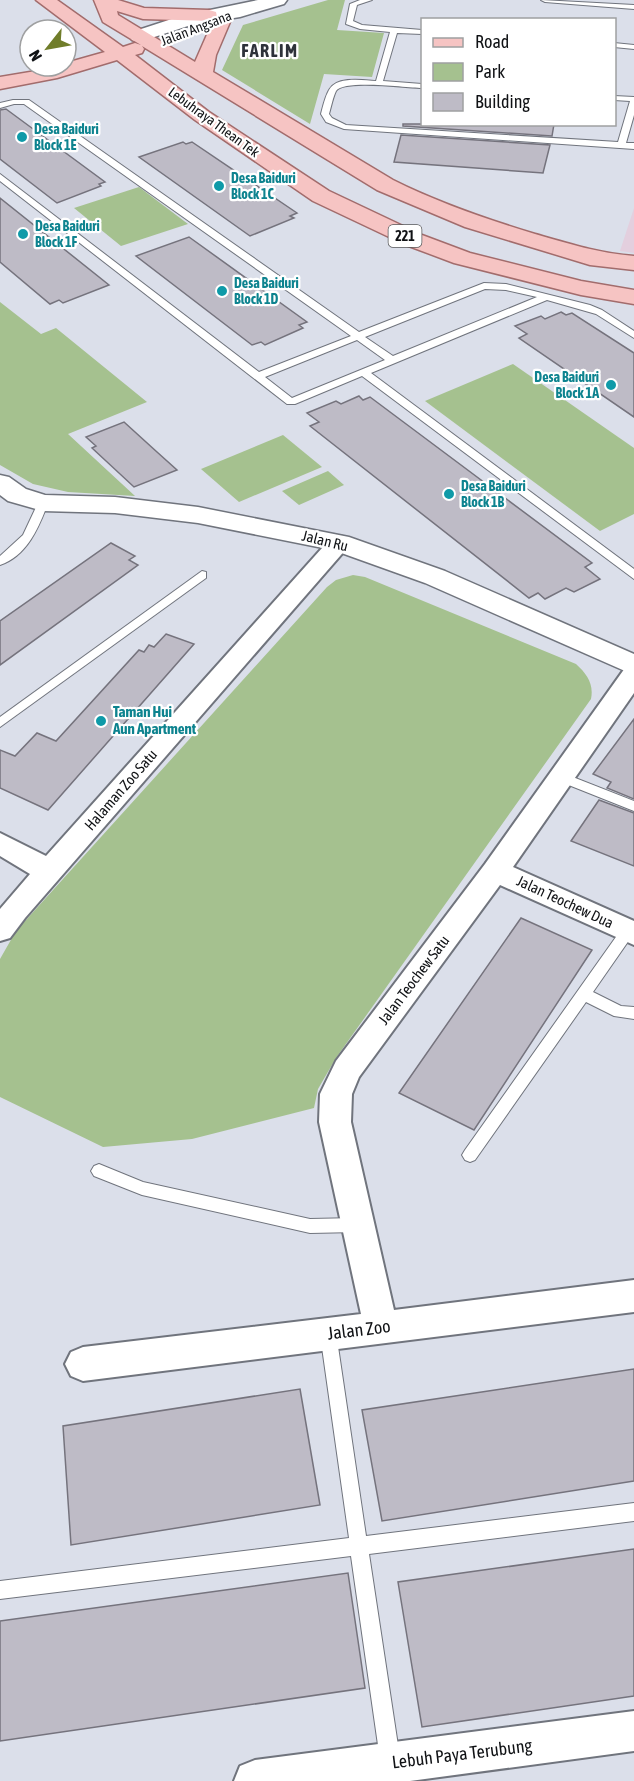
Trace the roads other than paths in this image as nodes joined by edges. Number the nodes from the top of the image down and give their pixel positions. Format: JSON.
{"nodes":[{"id":1,"x":45,"y":0,"type":"edge"},
{"id":2,"x":278,"y":0,"type":"edge"},
{"id":3,"x":368,"y":0,"type":"edge"},
{"id":4,"x":545,"y":0,"type":"edge"},
{"id":5,"x":104,"y":2,"type":"edge"},
{"id":6,"x":634,"y":7,"type":"edge"},
{"id":7,"x":62,"y":18,"type":"edge"},
{"id":8,"x":216,"y":19,"type":"junction"},
{"id":9,"x":78,"y":29,"type":"edge"},
{"id":10,"x":394,"y":30,"type":"junction"},
{"id":11,"x":421,"y":32,"type":"edge"},
{"id":12,"x":145,"y":41,"type":"junction"},
{"id":13,"x":616,"y":45,"type":"edge"},
{"id":14,"x":634,"y":47,"type":"edge"},
{"id":15,"x":113,"y":48,"type":"junction"},
{"id":16,"x":78,"y":57,"type":"edge"},
{"id":17,"x":78,"y":70,"type":"edge"},
{"id":18,"x":203,"y":76,"type":"junction"},
{"id":19,"x":18,"y":77,"type":"edge"},
{"id":20,"x":18,"y":77,"type":"edge"},
{"id":21,"x":153,"y":77,"type":"junction"},
{"id":22,"x":2,"y":83,"type":"edge"},
{"id":23,"x":379,"y":83,"type":"junction"},
{"id":24,"x":421,"y":86,"type":"edge"},
{"id":25,"x":616,"y":98,"type":"edge"},
{"id":26,"x":634,"y":99,"type":"edge"},
{"id":27,"x":0,"y":106,"type":"edge"},
{"id":28,"x":621,"y":146,"type":"junction"},
{"id":29,"x":634,"y":146,"type":"edge"},
{"id":30,"x":0,"y":177,"type":"edge"},
{"id":31,"x":634,"y":263,"type":"edge"},
{"id":32,"x":634,"y":297,"type":"edge"},
{"id":33,"x":544,"y":298,"type":"junction"},
{"id":34,"x":634,"y":334,"type":"edge"},
{"id":35,"x":357,"y":336,"type":"junction"},
{"id":36,"x":392,"y":360,"type":"junction"},
{"id":37,"x":363,"y":372,"type":"junction"},
{"id":38,"x":258,"y":376,"type":"junction"},
{"id":39,"x":0,"y":483,"type":"edge"},
{"id":40,"x":43,"y":503,"type":"junction"},
{"id":41,"x":339,"y":543,"type":"junction"},
{"id":42,"x":0,"y":561,"type":"edge"},
{"id":43,"x":202,"y":575,"type":"dead end"},
{"id":44,"x":634,"y":575,"type":"edge"},
{"id":45,"x":634,"y":665,"type":"edge"},
{"id":46,"x":634,"y":674,"type":"edge"},
{"id":47,"x":0,"y":723,"type":"edge"},
{"id":48,"x":560,"y":777,"type":"junction"},
{"id":49,"x":634,"y":807,"type":"edge"},
{"id":50,"x":0,"y":843,"type":"edge"},
{"id":51,"x":49,"y":871,"type":"junction"},
{"id":52,"x":495,"y":871,"type":"junction"},
{"id":53,"x":0,"y":930,"type":"edge"},
{"id":54,"x":631,"y":933,"type":"edge"},
{"id":55,"x":584,"y":994,"type":"junction"},
{"id":56,"x":634,"y":1013,"type":"edge"},
{"id":57,"x":470,"y":1155,"type":"dead end"},
{"id":58,"x":99,"y":1171,"type":"dead end"},
{"id":59,"x":357,"y":1225,"type":"junction"},
{"id":60,"x":634,"y":1296,"type":"edge"},
{"id":61,"x":381,"y":1327,"type":"junction"},
{"id":62,"x":328,"y":1333,"type":"junction"},
{"id":63,"x":83,"y":1364,"type":"dead end"},
{"id":64,"x":634,"y":1512,"type":"edge"},
{"id":65,"x":359,"y":1546,"type":"junction"},
{"id":66,"x":0,"y":1590,"type":"edge"},
{"id":67,"x":634,"y":1731,"type":"edge"},
{"id":68,"x":390,"y":1763,"type":"junction"},
{"id":69,"x":255,"y":1781,"type":"edge"}],
"edges":[{"from":1,"to":7,"type":"main road","name":"Lebuhraya Thean Tek"},
{"from":2,"to":8,"type":"street","name":"Jalan Angsana"},
{"from":3,"to":10,"type":"lane"},
{"from":4,"to":6,"type":"lane"},
{"from":5,"to":8,"type":"main road"},
{"from":5,"to":12,"type":"main road","name":"Lebuhraya Thean Tek"},
{"from":8,"to":12,"type":"street","name":"Jalan Angsana"},
{"from":8,"to":18,"type":"main road"},
{"from":9,"to":15,"type":"main road","name":"Lebuhraya Thean Tek"},
{"from":10,"to":11,"type":"lane"},
{"from":10,"to":23,"type":"lane"},
{"from":12,"to":15,"type":"main road"},
{"from":12,"to":18,"type":"main road","name":"Lebuhraya Thean Tek","number":"221"},
{"from":13,"to":14,"type":"lane"},
{"from":15,"to":16,"type":"main road"},
{"from":15,"to":21,"type":"main road","name":"Lebuhraya Thean Tek","number":"221"},
{"from":17,"to":21,"type":"main road"},
{"from":18,"to":31,"type":"main road","name":"Lebuhraya Thean Tek","number":"221"},
{"from":19,"to":22,"type":"main road"},
{"from":20,"to":22,"type":"main road"},
{"from":21,"to":32,"type":"main road","name":"Lebuhraya Thean Tek","number":"221"},
{"from":23,"to":24,"type":"lane"},
{"from":23,"to":28,"type":"lane"},
{"from":25,"to":26,"type":"lane"},
{"from":26,"to":28,"type":"lane"},
{"from":27,"to":35,"type":"lane"},
{"from":28,"to":29,"type":"lane"},
{"from":30,"to":38,"type":"lane"},
{"from":33,"to":34,"type":"lane"},
{"from":33,"to":35,"type":"lane"},
{"from":33,"to":36,"type":"lane"},
{"from":35,"to":36,"type":"lane"},
{"from":35,"to":38,"type":"lane"},
{"from":36,"to":37,"type":"lane"},
{"from":37,"to":38,"type":"lane"},
{"from":37,"to":44,"type":"lane"},
{"from":39,"to":40,"type":"street","name":"Jalan Ru"},
{"from":40,"to":41,"type":"street","name":"Jalan Ru"},
{"from":40,"to":42,"type":"lane"},
{"from":41,"to":45,"type":"street","name":"Jalan Ru"},
{"from":41,"to":51,"type":"street","name":"Halaman Zoo Satu"},
{"from":43,"to":47,"type":"lane"},
{"from":46,"to":48,"type":"street","name":"Jalan Teochew Satu"},
{"from":48,"to":49,"type":"lane"},
{"from":48,"to":52,"type":"street","name":"Jalan Teochew Satu"},
{"from":50,"to":51,"type":"street"},
{"from":51,"to":53,"type":"street","name":"Halaman Zoo Satu"},
{"from":52,"to":54,"type":"street","name":"Jalan Teochew Dua"},
{"from":52,"to":59,"type":"street","name":"Jalan Teochew Satu"},
{"from":54,"to":55,"type":"lane"},
{"from":55,"to":56,"type":"lane"},
{"from":55,"to":57,"type":"lane"},
{"from":58,"to":59,"type":"lane"},
{"from":59,"to":61,"type":"street","name":"Jalan Teochew Satu"},
{"from":60,"to":61,"type":"street","name":"Jalan Zoo"},
{"from":61,"to":62,"type":"street","name":"Jalan Zoo"},
{"from":62,"to":63,"type":"street","name":"Jalan Zoo"},
{"from":62,"to":65,"type":"lane"},
{"from":64,"to":65,"type":"lane"},
{"from":65,"to":66,"type":"lane"},
{"from":65,"to":68,"type":"lane"},
{"from":67,"to":68,"type":"street","name":"Lebuh Paya Terubung"},
{"from":68,"to":69,"type":"street","name":"Lebuh Paya Terubung"}]}
